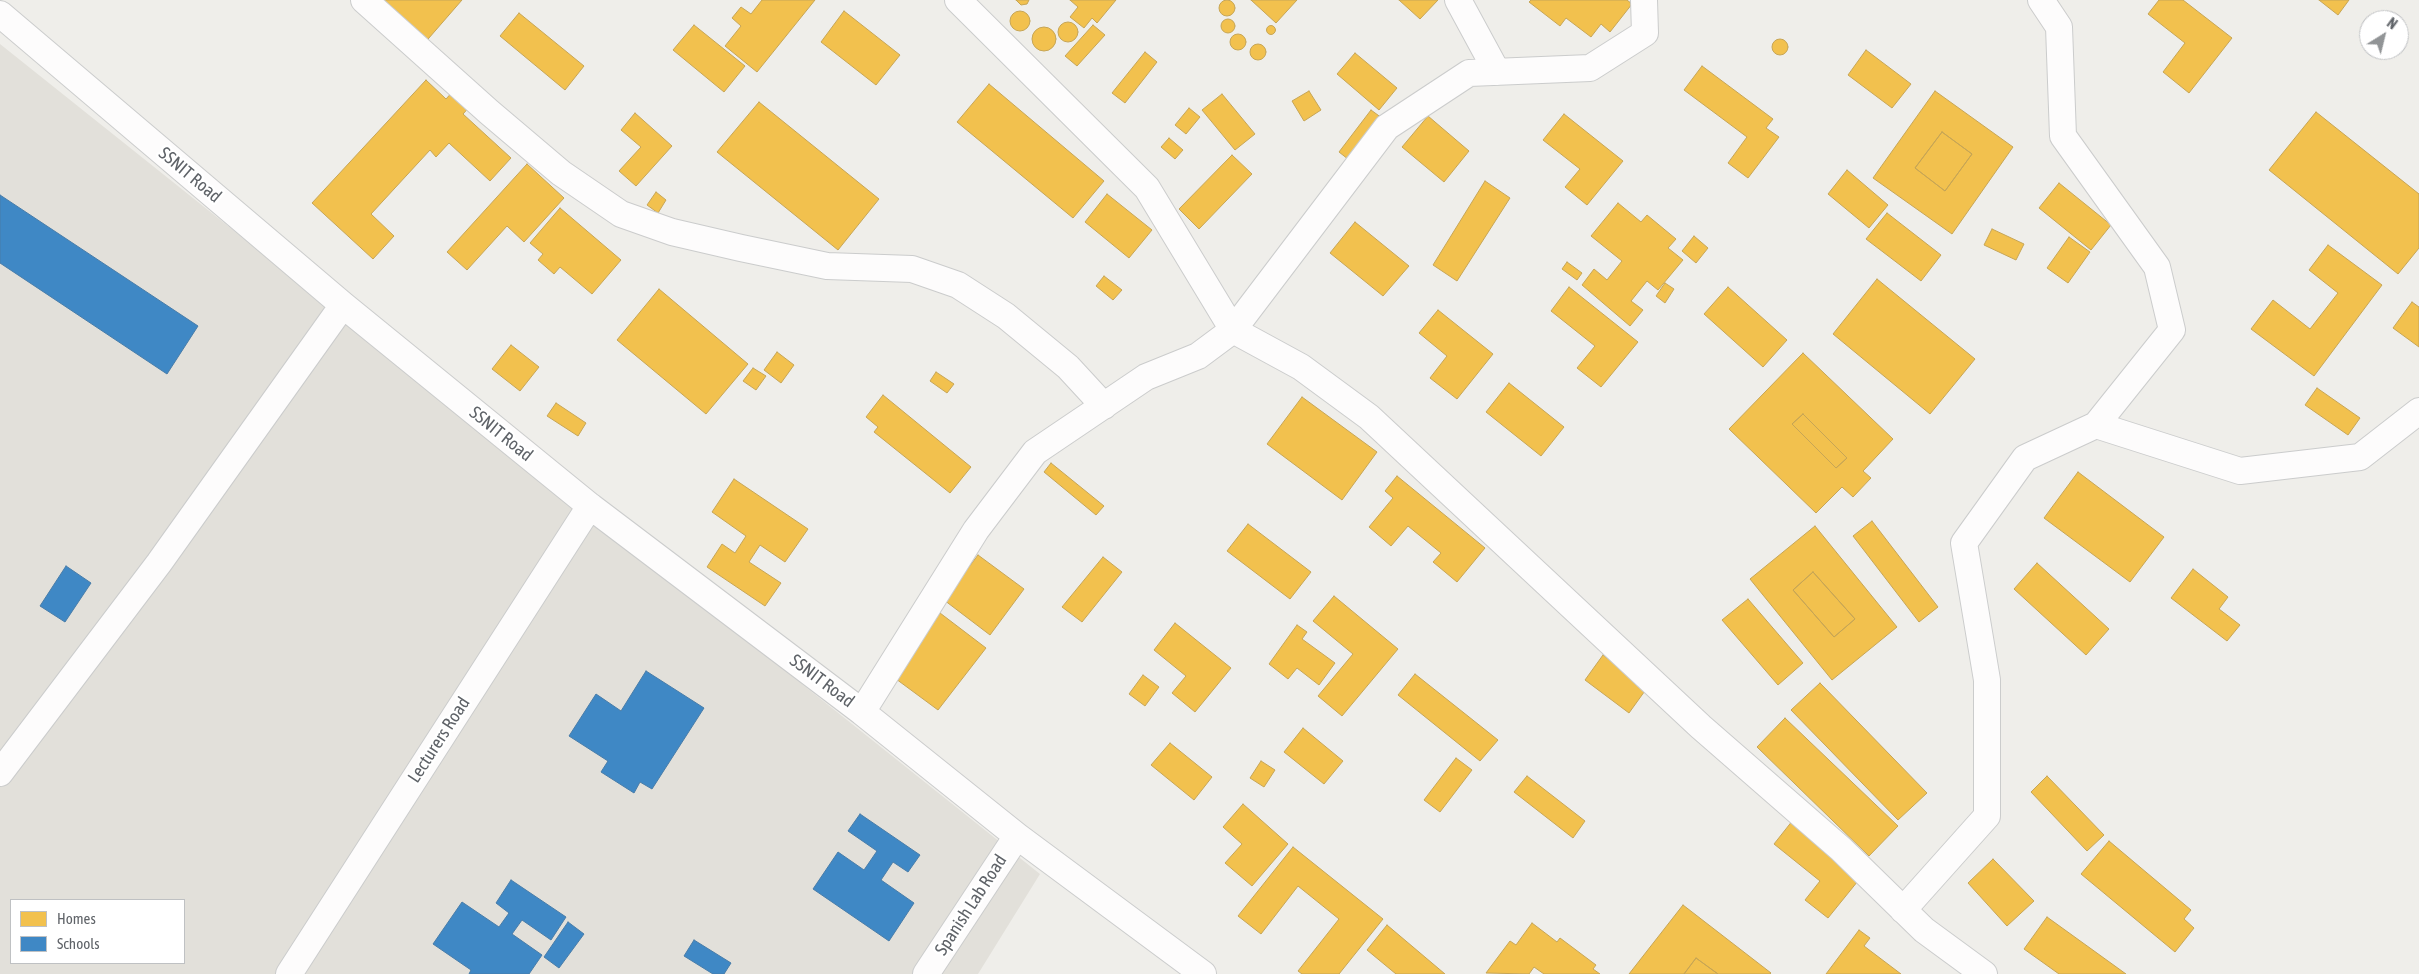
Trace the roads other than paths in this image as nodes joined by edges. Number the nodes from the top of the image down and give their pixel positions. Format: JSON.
{"nodes":[{"id":1,"x":364,"y":0,"type":"edge"},
{"id":2,"x":958,"y":0,"type":"edge"},
{"id":3,"x":1458,"y":0,"type":"edge"},
{"id":4,"x":1644,"y":0,"type":"edge"},
{"id":5,"x":2041,"y":0,"type":"edge"},
{"id":6,"x":0,"y":14,"type":"edge"},
{"id":7,"x":1497,"y":72,"type":"junction"},
{"id":8,"x":343,"y":305,"type":"junction"},
{"id":9,"x":1233,"y":330,"type":"junction"},
{"id":10,"x":1104,"y":406,"type":"junction"},
{"id":11,"x":2419,"y":411,"type":"edge"},
{"id":12,"x":2096,"y":424,"type":"junction"},
{"id":13,"x":590,"y":506,"type":"junction"},
{"id":14,"x":862,"y":712,"type":"junction"},
{"id":15,"x":0,"y":772,"type":"edge"},
{"id":16,"x":1016,"y":836,"type":"junction"},
{"id":17,"x":1903,"y":910,"type":"junction"},
{"id":18,"x":289,"y":974,"type":"edge"},
{"id":19,"x":926,"y":974,"type":"edge"},
{"id":20,"x":1203,"y":974,"type":"edge"},
{"id":21,"x":1984,"y":974,"type":"edge"}],
"edges":[{"from":1,"to":10,"type":"street"},
{"from":2,"to":9,"type":"street"},
{"from":3,"to":7,"type":"street"},
{"from":4,"to":7,"type":"street"},
{"from":5,"to":12,"type":"street"},
{"from":6,"to":8,"type":"street","name":"SSNIT Road"},
{"from":7,"to":9,"type":"street"},
{"from":8,"to":13,"type":"street","name":"SSNIT Road"},
{"from":8,"to":15,"type":"street"},
{"from":9,"to":10,"type":"street"},
{"from":9,"to":17,"type":"street"},
{"from":10,"to":14,"type":"street"},
{"from":11,"to":12,"type":"street"},
{"from":12,"to":17,"type":"street"},
{"from":13,"to":14,"type":"street","name":"SSNIT Road"},
{"from":13,"to":18,"type":"street","name":"Lecturers Road"},
{"from":14,"to":16,"type":"street","name":"SSNIT Road"},
{"from":16,"to":19,"type":"street","name":"Spanish Lab Road"},
{"from":16,"to":20,"type":"street","name":"SSNIT Road"},
{"from":17,"to":21,"type":"street"}]}
